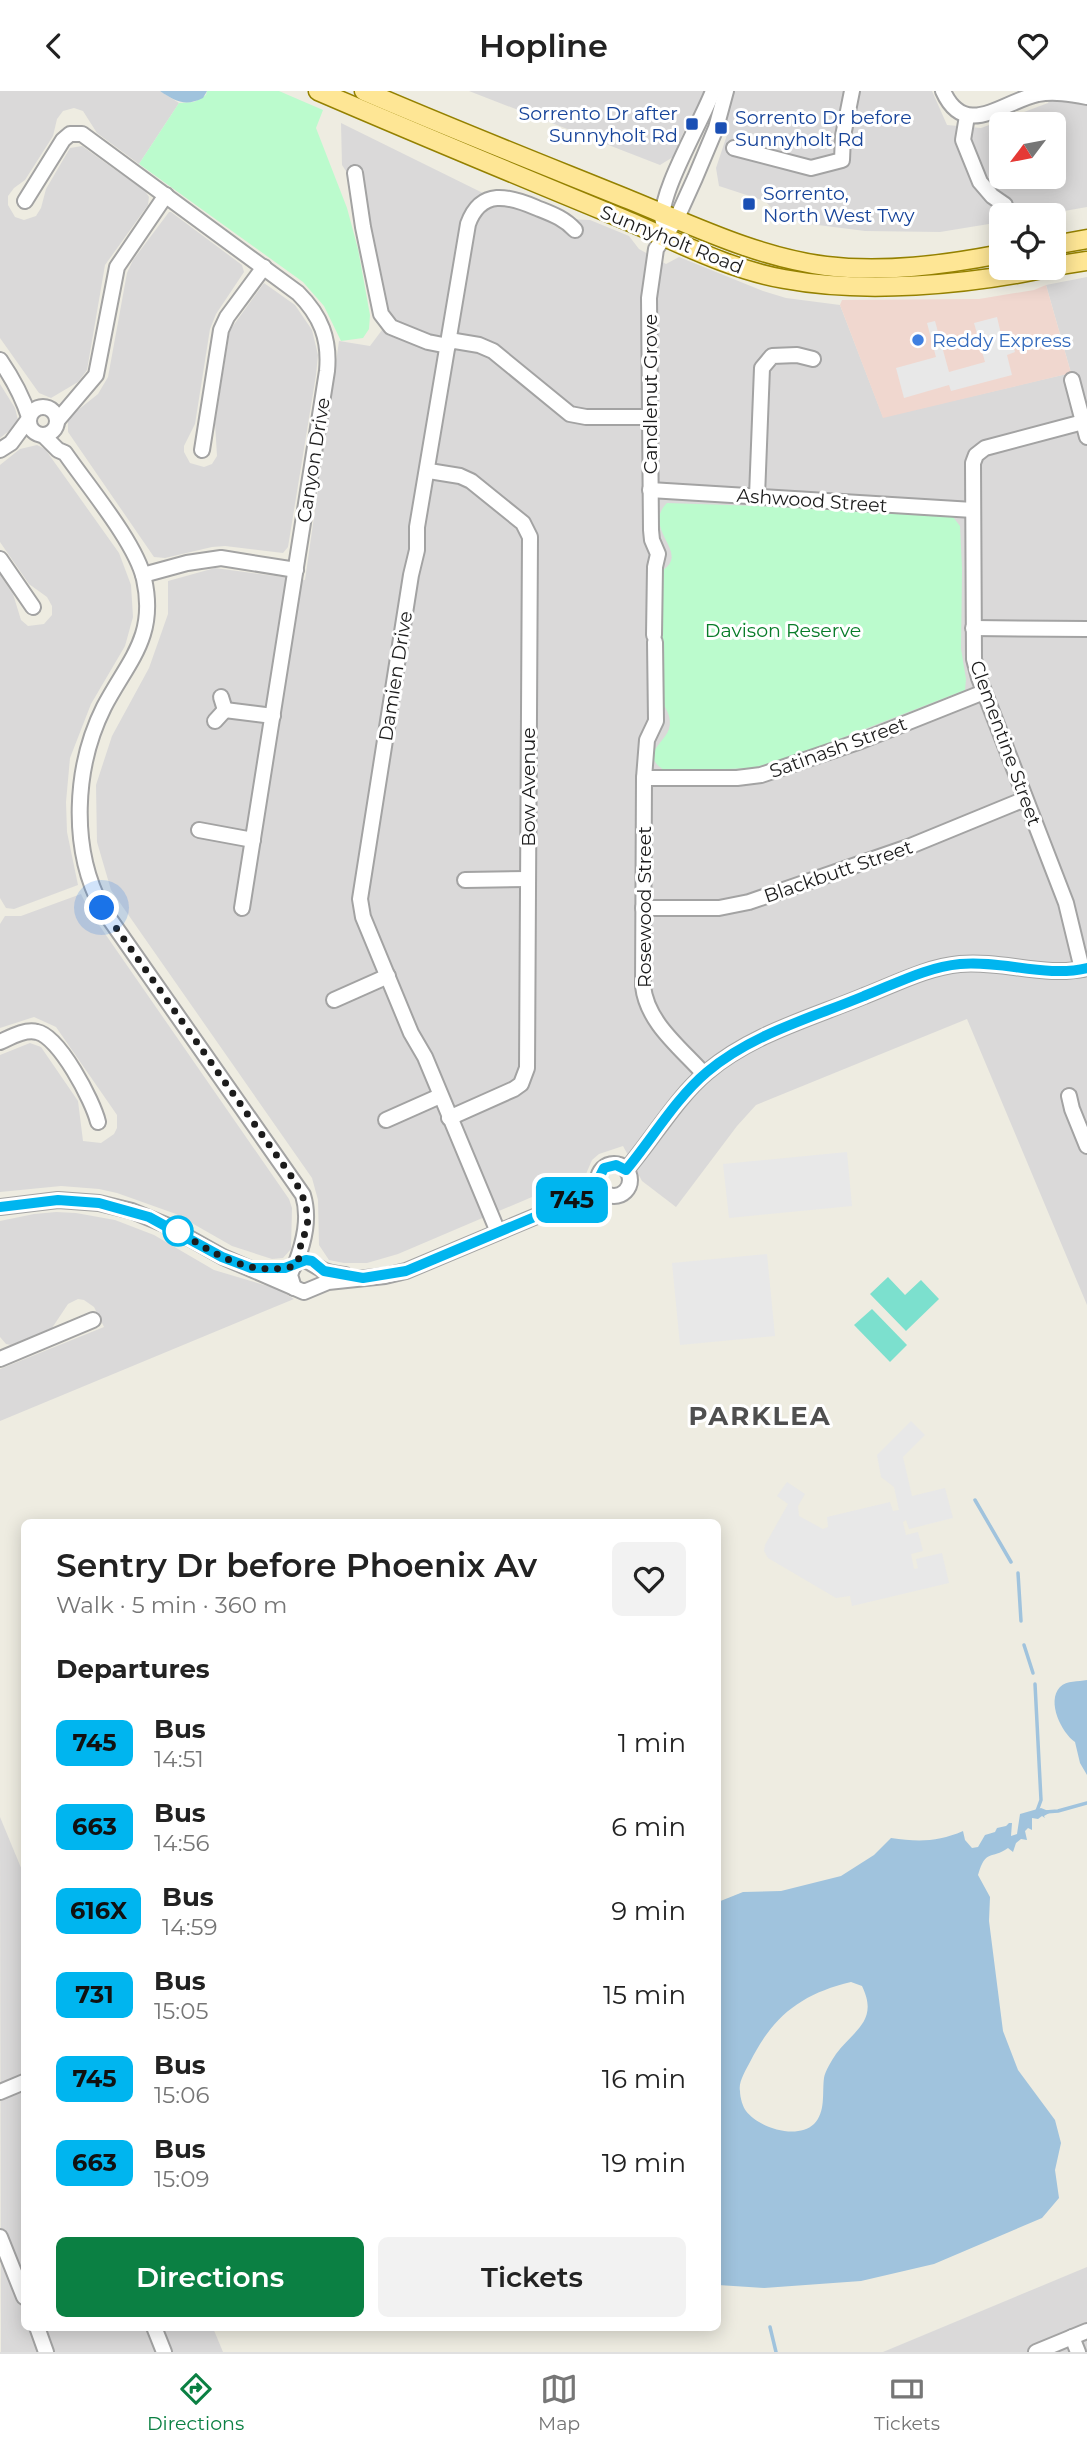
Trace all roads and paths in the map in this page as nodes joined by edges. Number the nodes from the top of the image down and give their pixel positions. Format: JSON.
{"nodes":[{"id":1,"x":317,"y":91,"type":"edge"},
{"id":2,"x":364,"y":91,"type":"edge"},
{"id":3,"x":712,"y":91,"type":"edge"},
{"id":4,"x":726,"y":91,"type":"edge"},
{"id":5,"x":852,"y":91,"type":"edge"},
{"id":6,"x":943,"y":91,"type":"edge"},
{"id":7,"x":1087,"y":97,"type":"edge"},
{"id":8,"x":967,"y":115,"type":"junction"},
{"id":9,"x":734,"y":148,"type":"dead end"},
{"id":10,"x":355,"y":173,"type":"dead end"},
{"id":11,"x":166,"y":195,"type":"junction"},
{"id":12,"x":25,"y":201,"type":"dead end"},
{"id":13,"x":1002,"y":203,"type":"edge"},
{"id":14,"x":668,"y":217,"type":"junction"},
{"id":15,"x":575,"y":230,"type":"dead end"},
{"id":16,"x":666,"y":236,"type":"junction"},
{"id":17,"x":1087,"y":239,"type":"edge"},
{"id":18,"x":1066,"y":243,"type":"edge"},
{"id":19,"x":989,"y":256,"type":"edge"},
{"id":20,"x":1087,"y":261,"type":"edge"},
{"id":21,"x":1066,"y":265,"type":"edge"},
{"id":22,"x":264,"y":267,"type":"junction"},
{"id":23,"x":989,"y":277,"type":"edge"},
{"id":24,"x":449,"y":343,"type":"junction"},
{"id":25,"x":813,"y":359,"type":"dead end"},
{"id":26,"x":0,"y":360,"type":"edge"},
{"id":27,"x":1072,"y":380,"type":"dead end"},
{"id":28,"x":19,"y":388,"type":"junction"},
{"id":29,"x":75,"y":398,"type":"junction"},
{"id":30,"x":45,"y":407,"type":"junction"},
{"id":31,"x":650,"y":417,"type":"junction"},
{"id":32,"x":29,"y":419,"type":"junction"},
{"id":33,"x":56,"y":423,"type":"junction"},
{"id":34,"x":1085,"y":429,"type":"edge"},
{"id":35,"x":41,"y":435,"type":"junction"},
{"id":36,"x":6,"y":447,"type":"edge"},
{"id":37,"x":202,"y":450,"type":"dead end"},
{"id":38,"x":65,"y":453,"type":"junction"},
{"id":39,"x":429,"y":471,"type":"junction"},
{"id":40,"x":650,"y":490,"type":"junction"},
{"id":41,"x":757,"y":496,"type":"junction"},
{"id":42,"x":973,"y":510,"type":"junction"},
{"id":43,"x":0,"y":559,"type":"edge"},
{"id":44,"x":296,"y":570,"type":"junction"},
{"id":45,"x":143,"y":575,"type":"junction"},
{"id":46,"x":33,"y":607,"type":"dead end"},
{"id":47,"x":973,"y":628,"type":"junction"},
{"id":48,"x":1087,"y":629,"type":"edge"},
{"id":49,"x":654,"y":638,"type":"joint"},
{"id":50,"x":984,"y":692,"type":"junction"},
{"id":51,"x":220,"y":709,"type":"dead end"},
{"id":52,"x":272,"y":716,"type":"junction"},
{"id":53,"x":644,"y":778,"type":"junction"},
{"id":54,"x":1025,"y":799,"type":"junction"},
{"id":55,"x":200,"y":831,"type":"dead end"},
{"id":56,"x":253,"y":840,"type":"junction"},
{"id":57,"x":528,"y":879,"type":"junction"},
{"id":58,"x":465,"y":880,"type":"dead end"},
{"id":59,"x":242,"y":908,"type":"dead end"},
{"id":60,"x":643,"y":908,"type":"junction"},
{"id":61,"x":1084,"y":969,"type":"edge"},
{"id":62,"x":388,"y":976,"type":"junction"},
{"id":63,"x":334,"y":1000,"type":"dead end"},
{"id":64,"x":0,"y":1042,"type":"edge"},
{"id":65,"x":704,"y":1074,"type":"junction"},
{"id":66,"x":440,"y":1096,"type":"junction"},
{"id":67,"x":1069,"y":1096,"type":"dead end"},
{"id":68,"x":449,"y":1118,"type":"junction"},
{"id":69,"x":386,"y":1120,"type":"dead end"},
{"id":70,"x":98,"y":1122,"type":"dead end"},
{"id":71,"x":1087,"y":1146,"type":"edge"},
{"id":72,"x":626,"y":1170,"type":"junction"},
{"id":73,"x":601,"y":1189,"type":"junction"},
{"id":74,"x":0,"y":1207,"type":"edge"},
{"id":75,"x":306,"y":1231,"type":"junction"},
{"id":76,"x":498,"y":1232,"type":"junction"},
{"id":77,"x":295,"y":1265,"type":"junction"},
{"id":78,"x":317,"y":1266,"type":"junction"},
{"id":79,"x":251,"y":1268,"type":"junction"},
{"id":80,"x":363,"y":1278,"type":"junction"},
{"id":81,"x":295,"y":1288,"type":"junction"},
{"id":82,"x":313,"y":1289,"type":"junction"},
{"id":83,"x":84,"y":1320,"type":"dead end"},
{"id":84,"x":0,"y":1359,"type":"edge"},
{"id":85,"x":21,"y":2083,"type":"edge"},
{"id":86,"x":0,"y":2092,"type":"edge"},
{"id":87,"x":0,"y":2238,"type":"edge"},
{"id":88,"x":21,"y":2290,"type":"edge"},
{"id":89,"x":1087,"y":2330,"type":"edge"},
{"id":90,"x":38,"y":2331,"type":"edge"},
{"id":91,"x":156,"y":2331,"type":"edge"},
{"id":92,"x":1072,"y":2337,"type":"junction"},
{"id":93,"x":46,"y":2352,"type":"edge"},
{"id":94,"x":164,"y":2352,"type":"edge"},
{"id":95,"x":1036,"y":2352,"type":"edge"},
{"id":96,"x":1078,"y":2352,"type":"edge"}],
"edges":[{"from":1,"to":16,"type":"main road","name":"Sunnyholt Road"},
{"from":2,"to":14,"type":"main road","name":"Sunnyholt Road"},
{"from":3,"to":14,"type":"street"},
{"from":4,"to":14,"type":"street"},
{"from":5,"to":9,"type":"street"},
{"from":6,"to":8,"type":"street"},
{"from":7,"to":8,"type":"street"},
{"from":8,"to":13,"type":"street"},
{"from":10,"to":24,"type":"street"},
{"from":11,"to":12,"type":"street","name":"Canyon Drive"},
{"from":11,"to":22,"type":"street","name":"Canyon Drive"},
{"from":11,"to":29,"type":"street"},
{"from":14,"to":16,"type":"street"},
{"from":14,"to":19,"type":"main road","name":"Sunnyholt Road"},
{"from":15,"to":24,"type":"street","name":"Damien Drive"},
{"from":16,"to":23,"type":"main road","name":"Sunnyholt Road"},
{"from":16,"to":31,"type":"street","name":"Candlenut Grove"},
{"from":17,"to":18,"type":"main road"},
{"from":20,"to":21,"type":"main road"},
{"from":22,"to":37,"type":"street"},
{"from":22,"to":44,"type":"street","name":"Canyon Drive"},
{"from":24,"to":31,"type":"street"},
{"from":24,"to":39,"type":"street","name":"Damien Drive"},
{"from":25,"to":41,"type":"street"},
{"from":26,"to":28,"type":"street"},
{"from":27,"to":34,"type":"street"},
{"from":28,"to":30,"type":"street"},
{"from":28,"to":32,"type":"street"},
{"from":29,"to":30,"type":"street"},
{"from":29,"to":33,"type":"street"},
{"from":30,"to":32,"type":"street"},
{"from":30,"to":33,"type":"street"},
{"from":31,"to":40,"type":"street","name":"Candlenut Grove"},
{"from":32,"to":35,"type":"street"},
{"from":32,"to":36,"type":"street"},
{"from":33,"to":35,"type":"street"},
{"from":33,"to":38,"type":"street"},
{"from":34,"to":42,"type":"street","name":"Clementine Street"},
{"from":35,"to":36,"type":"street"},
{"from":35,"to":38,"type":"street"},
{"from":38,"to":45,"type":"street"},
{"from":39,"to":57,"type":"street","name":"Bow Avenue"},
{"from":39,"to":62,"type":"street","name":"Damien Drive"},
{"from":40,"to":41,"type":"street","name":"Ashwood Street"},
{"from":40,"to":49,"type":"street","name":"Candlenut Grove"},
{"from":41,"to":42,"type":"street","name":"Ashwood Street"},
{"from":42,"to":47,"type":"street","name":"Clementine Street"},
{"from":43,"to":46,"type":"street"},
{"from":44,"to":45,"type":"street"},
{"from":44,"to":52,"type":"street","name":"Canyon Drive"},
{"from":45,"to":75,"type":"street"},
{"from":47,"to":48,"type":"street"},
{"from":47,"to":50,"type":"street","name":"Clementine Street"},
{"from":49,"to":53,"type":"street","name":"Rosewood Street"},
{"from":50,"to":53,"type":"street","name":"Satinash Street"},
{"from":50,"to":54,"type":"street","name":"Clementine Street"},
{"from":51,"to":52,"type":"street"},
{"from":52,"to":56,"type":"street","name":"Canyon Drive"},
{"from":53,"to":60,"type":"street","name":"Rosewood Street"},
{"from":54,"to":60,"type":"street","name":"Blackbutt Street"},
{"from":54,"to":61,"type":"street","name":"Clementine Street"},
{"from":55,"to":56,"type":"street"},
{"from":56,"to":59,"type":"street","name":"Canyon Drive"},
{"from":57,"to":58,"type":"street"},
{"from":57,"to":68,"type":"street","name":"Bow Avenue"},
{"from":60,"to":65,"type":"street","name":"Rosewood Street"},
{"from":61,"to":65,"type":"street"},
{"from":62,"to":63,"type":"street"},
{"from":62,"to":66,"type":"street","name":"Damien Drive"},
{"from":64,"to":70,"type":"street"},
{"from":65,"to":72,"type":"street"},
{"from":66,"to":68,"type":"street","name":"Damien Drive"},
{"from":66,"to":69,"type":"street"},
{"from":67,"to":71,"type":"street"},
{"from":68,"to":76,"type":"street","name":"Damien Drive"},
{"from":72,"to":73,"type":"street"},
{"from":72,"to":73,"type":"street"},
{"from":73,"to":76,"type":"street"},
{"from":74,"to":79,"type":"street"},
{"from":75,"to":77,"type":"street"},
{"from":75,"to":78,"type":"street"},
{"from":76,"to":80,"type":"street"},
{"from":77,"to":78,"type":"street"},
{"from":77,"to":79,"type":"street"},
{"from":77,"to":81,"type":"street"},
{"from":78,"to":80,"type":"street"},
{"from":78,"to":82,"type":"street"},
{"from":79,"to":81,"type":"street"},
{"from":80,"to":82,"type":"street"},
{"from":81,"to":82,"type":"street"},
{"from":83,"to":84,"type":"street"},
{"from":85,"to":86,"type":"street"},
{"from":87,"to":88,"type":"street"},
{"from":89,"to":92,"type":"street"},
{"from":90,"to":93,"type":"street"},
{"from":91,"to":94,"type":"street"},
{"from":92,"to":95,"type":"street"},
{"from":92,"to":96,"type":"street"}]}
